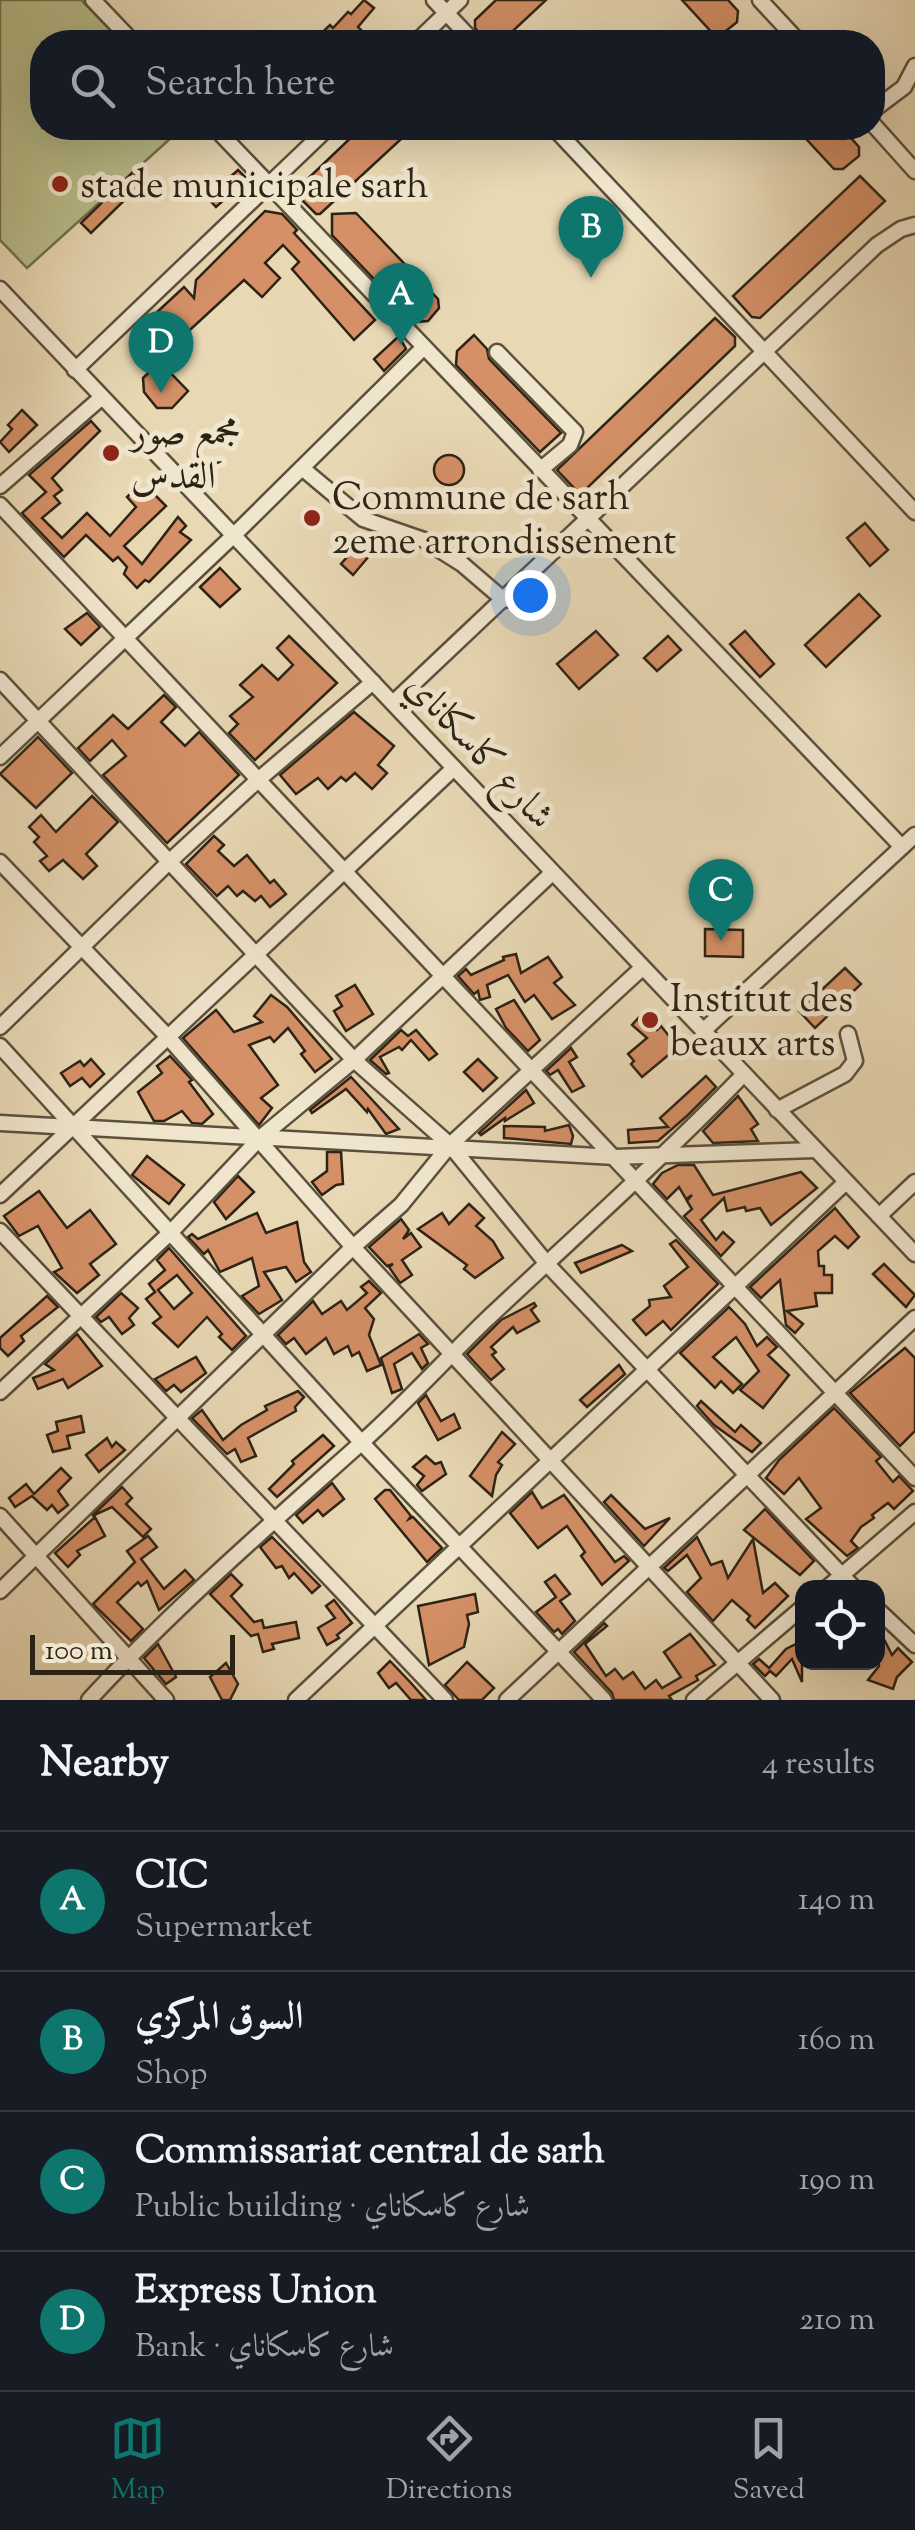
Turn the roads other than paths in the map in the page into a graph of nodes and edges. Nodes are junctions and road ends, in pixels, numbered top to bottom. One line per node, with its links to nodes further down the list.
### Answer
1 (93, 0): 6 (street)
2 (434, 0): 5 (street)
3 (460, 0): 5 (street)
4 (760, 0): 9 (street)
5 (446, 13): 7 (street); 8 (street)
6 (122, 30)
7 (428, 30)
8 (462, 30)
9 (788, 30)
10 (915, 66): 11 (street)
11 (885, 101)
12 (885, 138): 16 (street)
13 (227, 140): 17 (street)
14 (316, 140): 17 (street)
15 (565, 140): 21 (street)
16 (915, 171)
17 (270, 184): 20 (street); 23 (street)
18 (915, 225): 21 (street)
19 (3, 298): 23 (street, شارع كاسكاناي)
20 (424, 347): 25 (street); 26 (street)
21 (763, 351): 29 (street); 30 (street)
22 (497, 352): 26 (street)
23 (75, 370): 24 (street, شارع كاسكاناي)
24 (102, 397): 27 (street); 31 (street, شارع كاسكاناي)
25 (302, 468): 31 (street); 32 (street)
26 (540, 470): 30 (street)
27 (0, 486)
28 (0, 505): 33 (street)
29 (915, 512)
30 (588, 521): 32 (street); 42 (street)
31 (234, 536): 33 (street); 35 (street, شارع كاسكاناي)
32 (504, 600): 36 (street)
33 (123, 638): 37 (street); 40 (street)
34 (0, 680): 37 (street)
35 (373, 682): 36 (street, شارع كاسكاناي); 40 (street)
36 (393, 703): 39 (street, شارع كاسكاناي)
37 (37, 720): 38 (street); 44 (street)
38 (0, 757)
39 (454, 768): 45 (street); 46 (street, شارع كاسكاناي)
40 (258, 780): 44 (street); 45 (street)
41 (915, 834): 42 (street)
42 (902, 847): 52 (street)
43 (0, 862): 47 (street)
44 (169, 862): 47 (street); 48 (street)
45 (344, 869): 48 (street); 50 (street)
46 (552, 873): 49 (street, شارع كاسكاناي); 50 (street)
47 (84, 947): 51 (street); 54 (street)
48 (256, 955): 54 (street); 56 (street)
49 (642, 968): 52 (street, شارع كاسكاناي); 57 (street)
50 (442, 977): 56 (street); 57 (street)
51 (0, 1027)
52 (703, 1031): 58 (street, شارع كاسكاناي)
53 (848, 1034): 59 (street)
54 (168, 1037): 61 (street); 62 (street)
55 (0, 1046): 61 (street)
56 (354, 1060): 62 (street); 63 (street)
57 (533, 1072): 63 (street); 66 (street)
58 (744, 1074): 59 (street, شارع كاسكاناي); 65 (street)
59 (778, 1110): 64 (street, شارع كاسكاناي)
60 (0, 1123): 61 (street)
61 (72, 1127): 62 (street); 70 (street); 73 (street)
62 (260, 1138): 63 (street); 73 (street); 74 (street)
63 (450, 1146): 66 (street); 74 (street); 76 (street)
64 (815, 1150): 65 (street); 68 (street, شارع كاسكاناي)
65 (665, 1156): 66 (street); 67 (street)
66 (614, 1157): 67 (street)
67 (638, 1180): 76 (street); 77 (street)
68 (846, 1182): 71 (street, شارع كاسكاناي); 77 (street)
69 (915, 1182): 71 (street)
70 (0, 1195)
71 (879, 1216): 75 (street, شارع كاسكاناي)
72 (0, 1231): 78 (street)
73 (171, 1232): 78 (street); 80 (street)
74 (353, 1247): 80 (street); 81 (street)
75 (915, 1254)
76 (548, 1265): 81 (street); 82 (street)
77 (737, 1288): 82 (street); 84 (street)
78 (83, 1316): 83 (street); 85 (street)
79 (915, 1318): 84 (street)
80 (263, 1335): 85 (street); 86 (street)
81 (452, 1355): 86 (street); 87 (street)
82 (650, 1369): 87 (street); 88 (street)
83 (0, 1392)
84 (834, 1393): 88 (street); 89 (street)
85 (179, 1418): 92 (street); 94 (street)
86 (362, 1442): 92 (street); 93 (street)
87 (552, 1460): 93 (street); 95 (street)
88 (747, 1476): 95 (street); 96 (street)
89 (915, 1478)
90 (915, 1512): 96 (street)
91 (0, 1516): 94 (street)
92 (272, 1519): 102 (street); 105 (street)
93 (462, 1546): 102 (street); 104 (street)
94 (35, 1555): 99 (street); 105 (street)
95 (649, 1569): 104 (street); 106 (street)
96 (841, 1575): 97 (street); 98 (street)
97 (836, 1580)
98 (846, 1580)
99 (0, 1591)
100 (795, 1614): 106 (street)
101 (885, 1617): 103 (street)
102 (376, 1625): 109 (street); 110 (street)
103 (915, 1645)
104 (561, 1652): 111 (street); 112 (street)
105 (128, 1658): 107 (street); 108 (street)
106 (738, 1664): 113 (street); 114 (street)
107 (89, 1700)
108 (166, 1700)
109 (296, 1700)
110 (445, 1700)
111 (507, 1700)
112 (604, 1700)
113 (694, 1700)
114 (772, 1700)

